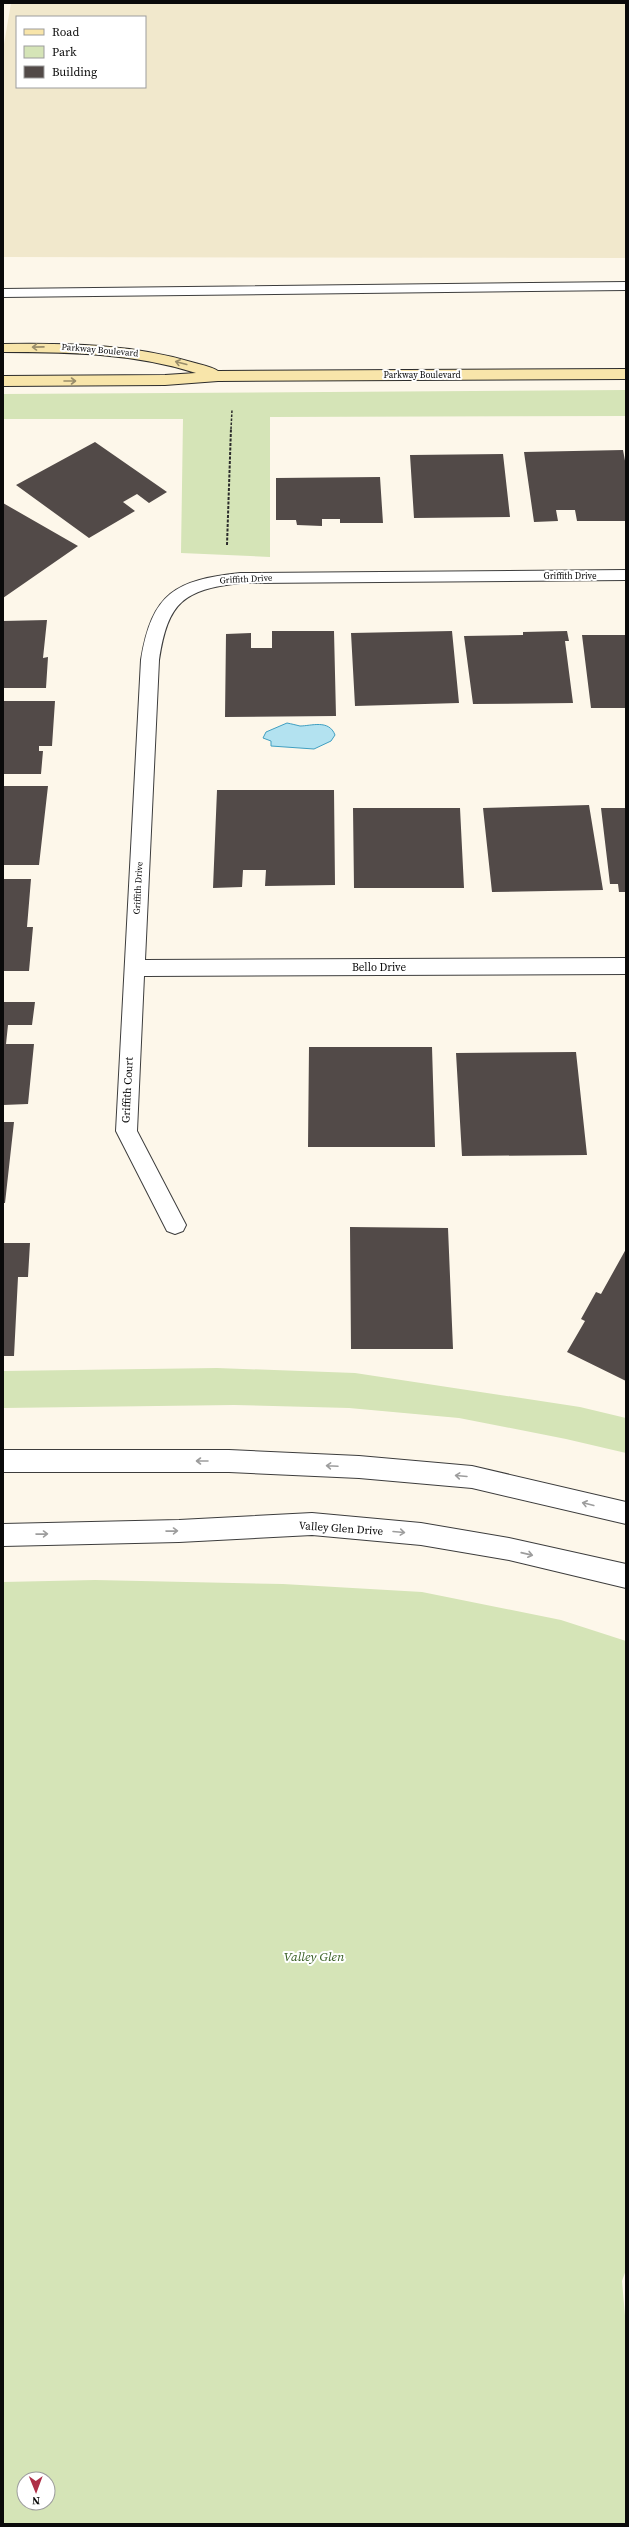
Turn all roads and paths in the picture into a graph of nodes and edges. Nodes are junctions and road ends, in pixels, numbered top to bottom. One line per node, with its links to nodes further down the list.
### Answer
1 (626, 286): 2 (street)
2 (3, 293)
3 (3, 348): 5 (street, Parkway Boulevard, one-way to 3)
4 (626, 374): 5 (street, Parkway Boulevard)
5 (218, 376): 6 (street, Parkway Boulevard, one-way to 5)
6 (3, 381)
7 (233, 404): 8 (path)
8 (226, 548)
9 (626, 575): 11 (street, Griffith Drive)
10 (626, 966): 11 (street, Bello Drive)
11 (133, 968): 12 (street, Griffith Court)
12 (175, 1225)
13 (3, 1461): 14 (street, one-way to 13)
14 (626, 1513)
15 (3, 1535): 16 (street, Valley Glen Drive, one-way to 16)
16 (626, 1576)

